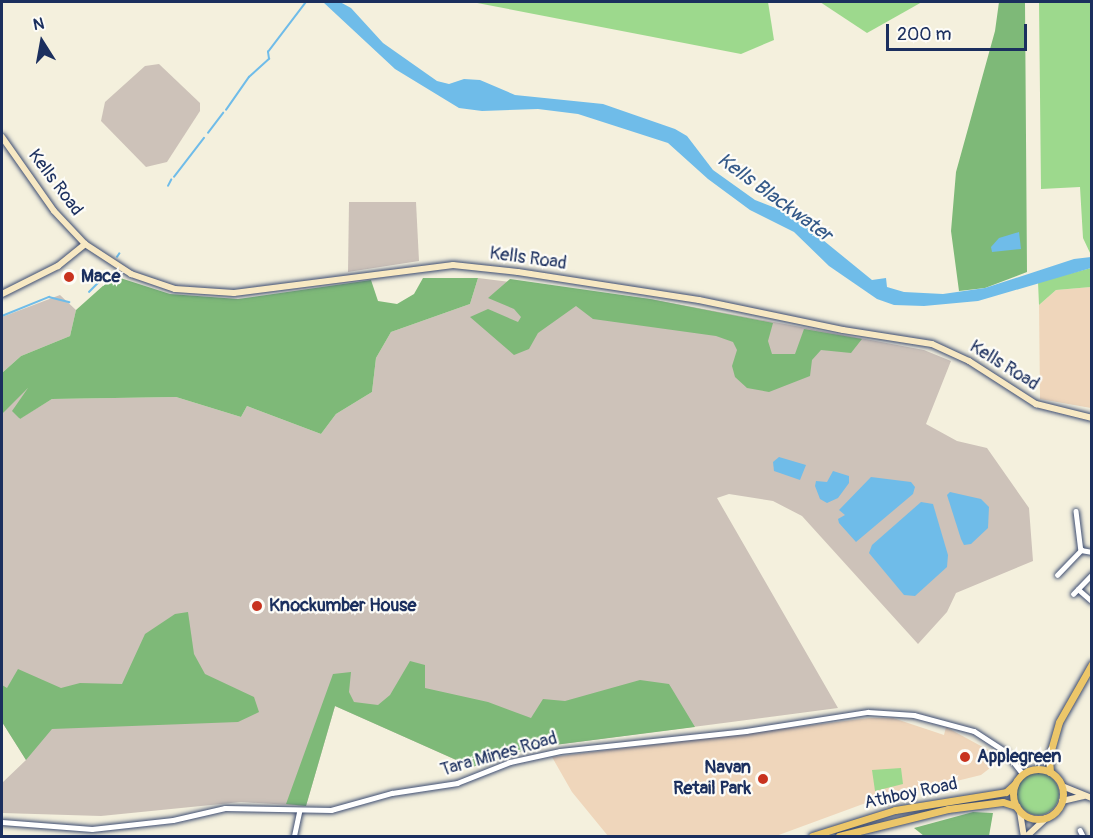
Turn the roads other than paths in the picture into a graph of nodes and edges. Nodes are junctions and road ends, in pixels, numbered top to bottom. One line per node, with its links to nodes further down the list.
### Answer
1 (2, 137): 2 (main road, Kells Road)
2 (85, 244): 3 (main road); 4 (main road, Kells Road)
3 (2, 294)
4 (1092, 418)
5 (1076, 511): 6 (street)
6 (1081, 550): 7 (street); 9 (street)
7 (1092, 552)
8 (1092, 574): 10 (street)
9 (1057, 575)
10 (1078, 589): 11 (street); 12 (street)
11 (1074, 594)
12 (1092, 601)
13 (1090, 666): 14 (main road)
14 (1049, 757): 15 (main road); 16 (main road)
15 (1036, 769): 16 (main road); 17 (main road)
16 (1050, 772): 19 (main road)
17 (1023, 774): 18 (main road); 24 (street, Tara Mines Road)
18 (1015, 784): 23 (main road); 29 (main road, Athboy Road)
19 (1062, 786): 20 (main road); 22 (main road)
20 (1083, 796): 21 (main road); 22 (main road)
21 (1092, 798)
22 (1062, 801): 25 (main road)
23 (1018, 809): 25 (main road); 30 (main road, Athboy Road); 31 (main road)
24 (299, 812): 26 (street, Tara Mines Road); 28 (street)
25 (1046, 818): 31 (main road)
26 (2, 822)
27 (1080, 830): 32 (street)
28 (294, 837)
29 (812, 837)
30 (839, 837)
31 (1026, 837)
32 (1083, 837)

